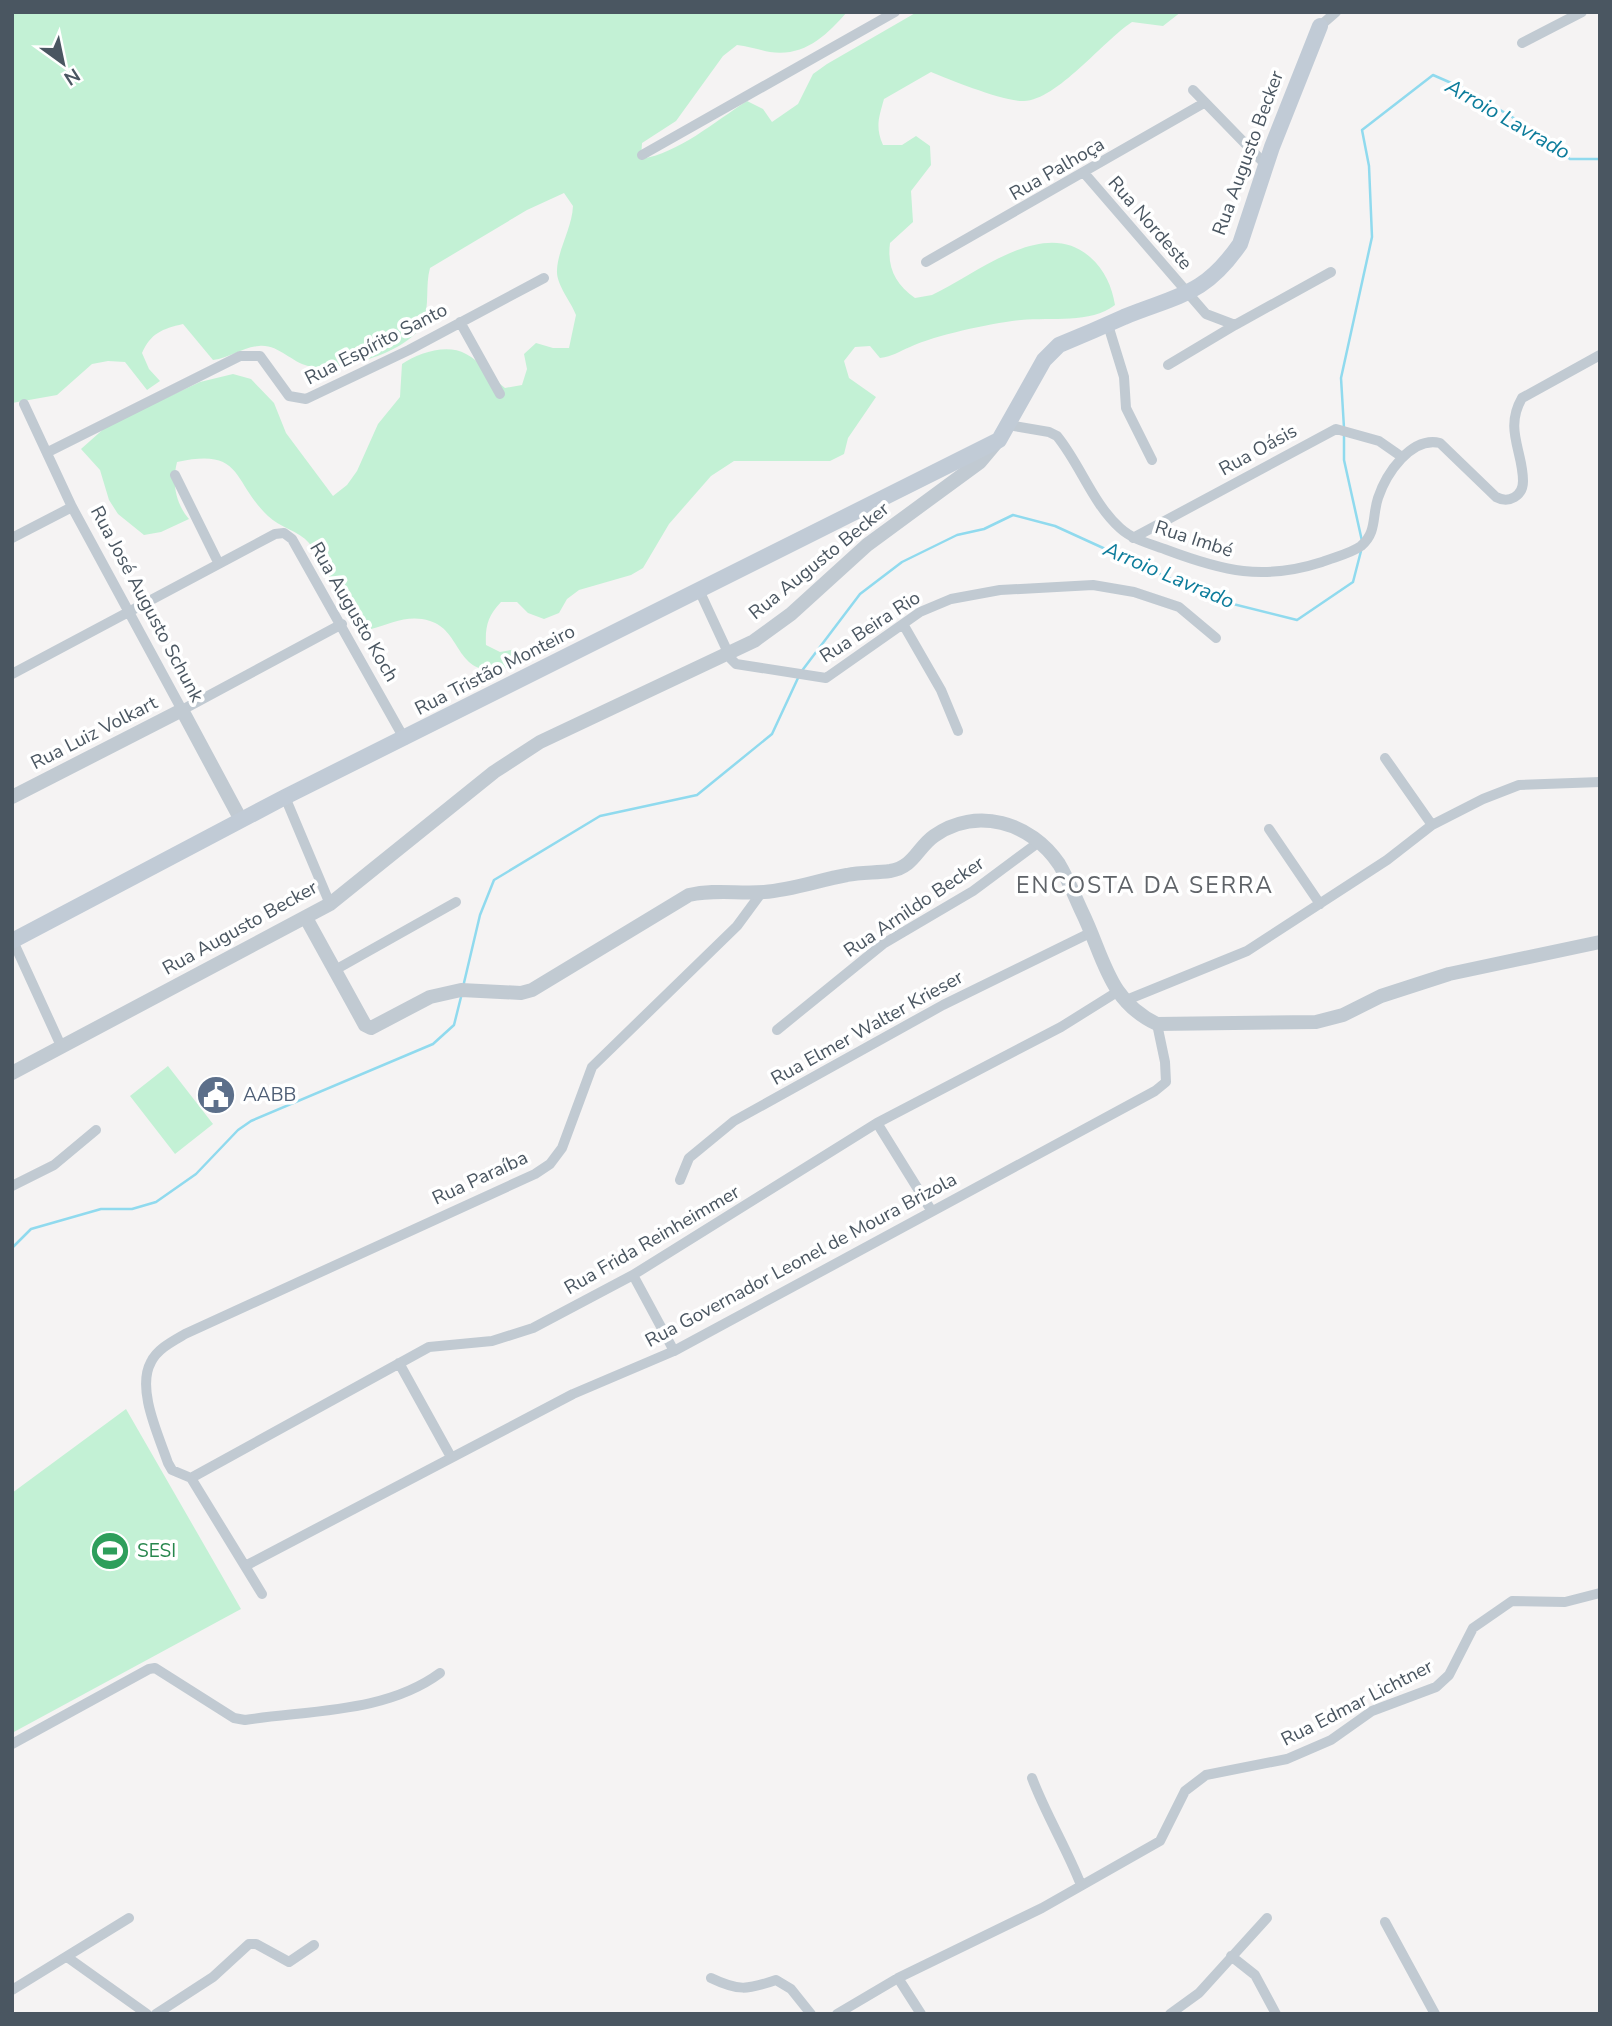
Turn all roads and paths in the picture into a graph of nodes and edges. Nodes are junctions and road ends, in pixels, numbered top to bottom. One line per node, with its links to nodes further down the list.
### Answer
1 (895, 12): 8 (street)
2 (1336, 12): 4 (street, Rua Augusto Becker)
3 (1582, 12): 5 (street)
4 (1320, 19): 9 (main road, Rua Augusto Becker)
5 (1522, 43)
6 (1193, 90): 7 (street)
7 (1204, 103): 9 (street); 10 (street, Rua Palhoça)
8 (642, 155)
9 (1266, 165): 14 (main road, Rua Augusto Becker)
10 (1085, 174): 11 (street, Rua Palhoça); 14 (street, Rua Nordeste)
11 (926, 262)
12 (1331, 272): 17 (street)
13 (544, 278): 15 (street, Rua Espírito Santo)
14 (1189, 294): 16 (main road, Rua Augusto Becker); 17 (street, Rua Nordeste)
15 (460, 322): 20 (street); 24 (street, Rua Espírito Santo)
16 (1108, 325): 22 (main road, Rua Augusto Becker); 26 (street)
17 (1235, 325): 19 (street)
18 (1600, 355): 25 (street)
19 (1167, 365)
20 (500, 394)
21 (24, 404): 24 (street, Rua José Augusto Schunk)
22 (1008, 425): 23 (main road, Rua Augusto Becker); 30 (street, Rua Imbé)
23 (999, 439): 32 (main road, Rua Tristão Monteiro); 37 (street, Rua Augusto Becker)
24 (48, 452): 28 (street, Rua José Augusto Schunk)
25 (1402, 457): 30 (street, Rua Oásis); 30 (street, Rua Imbé)
26 (1152, 460)
27 (175, 475): 31 (street)
28 (72, 507): 29 (street); 33 (street, Rua José Augusto Schunk)
29 (12, 538)
30 (1133, 538)
31 (218, 562): 33 (street); 34 (street, Rua Augusto Koch)
32 (699, 590): 37 (street); 41 (main road, Rua Tristão Monteiro)
33 (128, 612): 38 (street); 39 (street, Rua José Augusto Schunk)
34 (342, 624): 39 (street, Rua Luiz Volkart); 41 (street, Rua Augusto Koch)
35 (903, 624): 36 (street, Rua Beira Rio); 37 (street, Rua Beira Rio); 40 (street)
36 (1216, 638)
37 (728, 653): 52 (street, Rua Augusto Becker)
38 (12, 674)
39 (182, 710): 44 (street, Rua Luiz Volkart); 46 (street, Rua José Augusto Schunk)
40 (958, 731)
41 (405, 740): 45 (main road, Rua Tristão Monteiro)
42 (1385, 758): 47 (street)
43 (1600, 782): 47 (street, Rua Frida Reinheimmer)
44 (12, 797)
45 (285, 797): 46 (main road, Rua Tristão Monteiro); 52 (street)
46 (241, 820): 56 (main road, Rua Tristão Monteiro)
47 (1432, 825): 53 (street, Rua Frida Reinheimmer)
48 (1269, 829): 53 (street)
49 (1039, 842): 50 (street); 55 (street); 61 (street, Rua Arnildo Becker)
50 (762, 892): 58 (street); 73 (street, Rua Paraíba)
51 (456, 902): 58 (street)
52 (330, 904): 54 (street, Rua Augusto Becker)
53 (1320, 904): 59 (street, Rua Frida Reinheimmer)
54 (306, 918): 58 (street); 62 (street, Rua Augusto Becker)
55 (1092, 932): 59 (street); 66 (street, Rua Elmer Walter Krieser)
56 (13, 941): 62 (street)
57 (1600, 942): 60 (street)
58 (335, 970)
59 (1120, 996): 60 (street); 64 (street, Rua Frida Reinheimmer)
60 (1157, 1024): 68 (street, Rua Governador Leonel de Moura Brizola)
61 (777, 1030)
62 (62, 1048): 63 (street, Rua Augusto Becker)
63 (12, 1073)
64 (877, 1123): 68 (street); 69 (street, Rua Frida Reinheimmer)
65 (96, 1130): 67 (street)
66 (680, 1180)
67 (12, 1186)
68 (931, 1210): 70 (street, Rua Governador Leonel de Moura Brizola)
69 (633, 1275): 70 (street); 71 (street, Rua Frida Reinheimmer)
70 (674, 1351): 72 (street, Rua Governador Leonel de Moura Brizola)
71 (399, 1363): 72 (street); 73 (street, Rua Frida Reinheimmer)
72 (451, 1457): 74 (street, Rua Governador Leonel de Moura Brizola)
73 (191, 1478): 74 (street)
74 (247, 1565): 76 (street)
75 (1600, 1593): 80 (street, Rua Edmar Lichtner)
76 (262, 1594)
77 (440, 1673): 78 (street)
78 (12, 1744)
79 (1032, 1778): 80 (street)
80 (1081, 1885): 88 (street, Rua Edmar Lichtner)
81 (129, 1918): 86 (street)
82 (1267, 1918): 85 (street)
83 (1385, 1922): 97 (street)
84 (314, 1945): 91 (street)
85 (1231, 1956): 95 (street); 96 (street)
86 (67, 1957): 89 (street); 90 (street)
87 (711, 1978): 92 (street)
88 (898, 1978): 93 (street, Rua Edmar Lichtner); 94 (street)
89 (12, 1990)
90 (147, 2014)
91 (156, 2014)
92 (811, 2014)
93 (836, 2014)
94 (921, 2014)
95 (1170, 2014)
96 (1276, 2014)
97 (1434, 2014)

